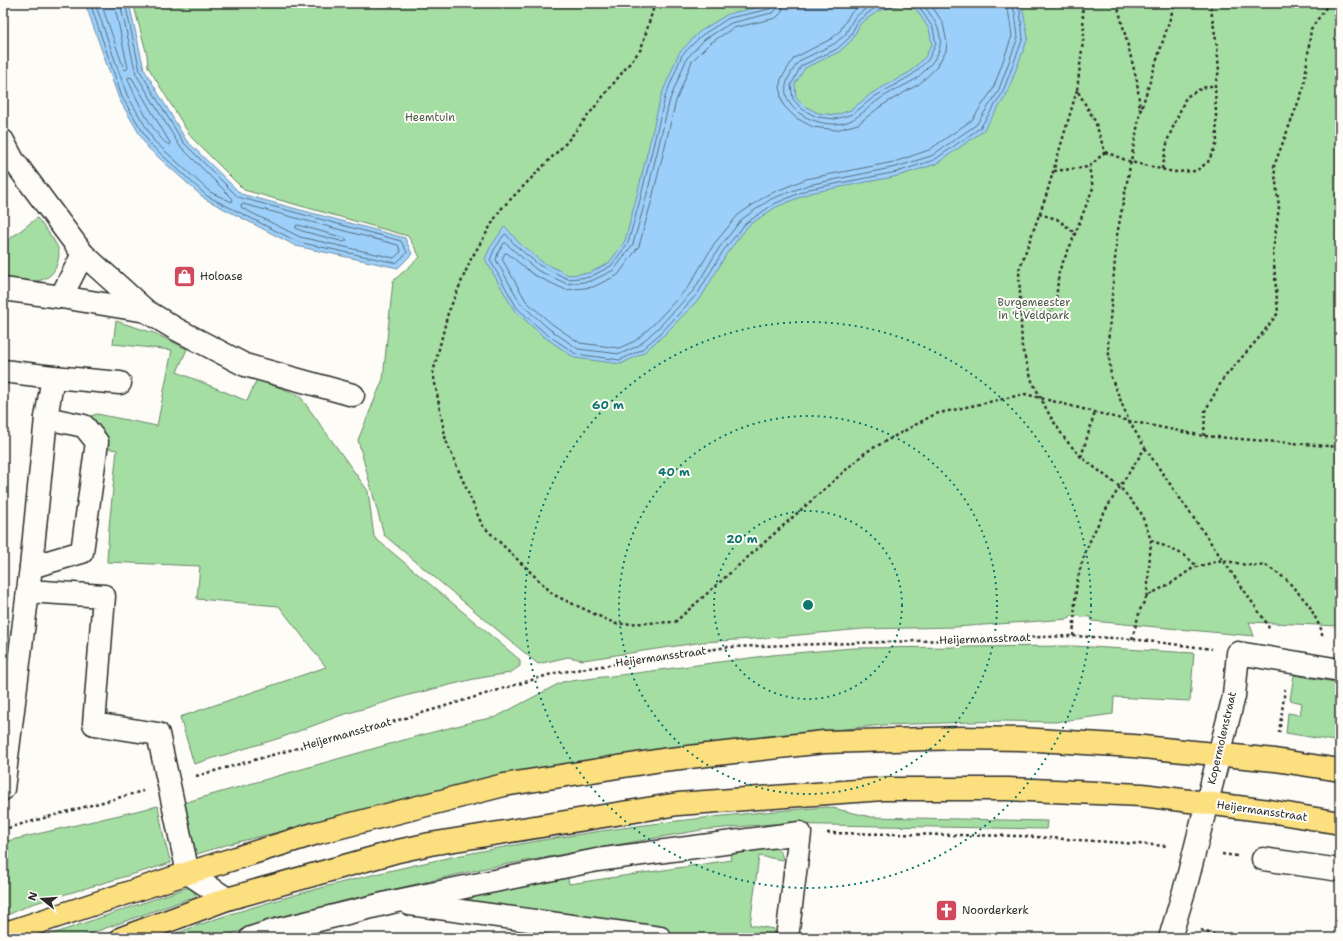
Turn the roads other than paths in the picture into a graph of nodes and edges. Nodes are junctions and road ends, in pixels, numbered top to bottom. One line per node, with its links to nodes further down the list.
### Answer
1 (3, 141): 2 (street)
2 (83, 254): 4 (street); 5 (street)
3 (3, 289): 4 (street)
4 (61, 297): 5 (street)
5 (146, 311): 9 (street)
6 (3, 371): 7 (street)
7 (53, 377): 8 (street); 10 (street)
8 (120, 383)
9 (353, 395)
10 (46, 418): 11 (street); 11 (street)
11 (30, 567): 12 (street)
12 (28, 591): 16 (street); 21 (street)
13 (1331, 669): 14 (street, Kopermolenstraat)
14 (1219, 754): 15 (main road); 17 (street, Kopermolenstraat); 21 (main road)
15 (1340, 770)
16 (3, 789)
17 (1207, 803): 18 (main road, Heijermansstraat); 22 (main road, Heijermansstraat); 29 (street, Kopermolenstraat)
18 (1340, 823)
19 (1263, 859): 20 (street)
20 (1340, 870)
21 (188, 872): 22 (street); 24 (main road)
22 (227, 899): 25 (main road, Heijermansstraat)
23 (392, 902): 26 (street); 27 (street); 28 (street)
24 (3, 934)
25 (122, 938)
26 (251, 938)
27 (660, 938)
28 (787, 938)
29 (1170, 938)

